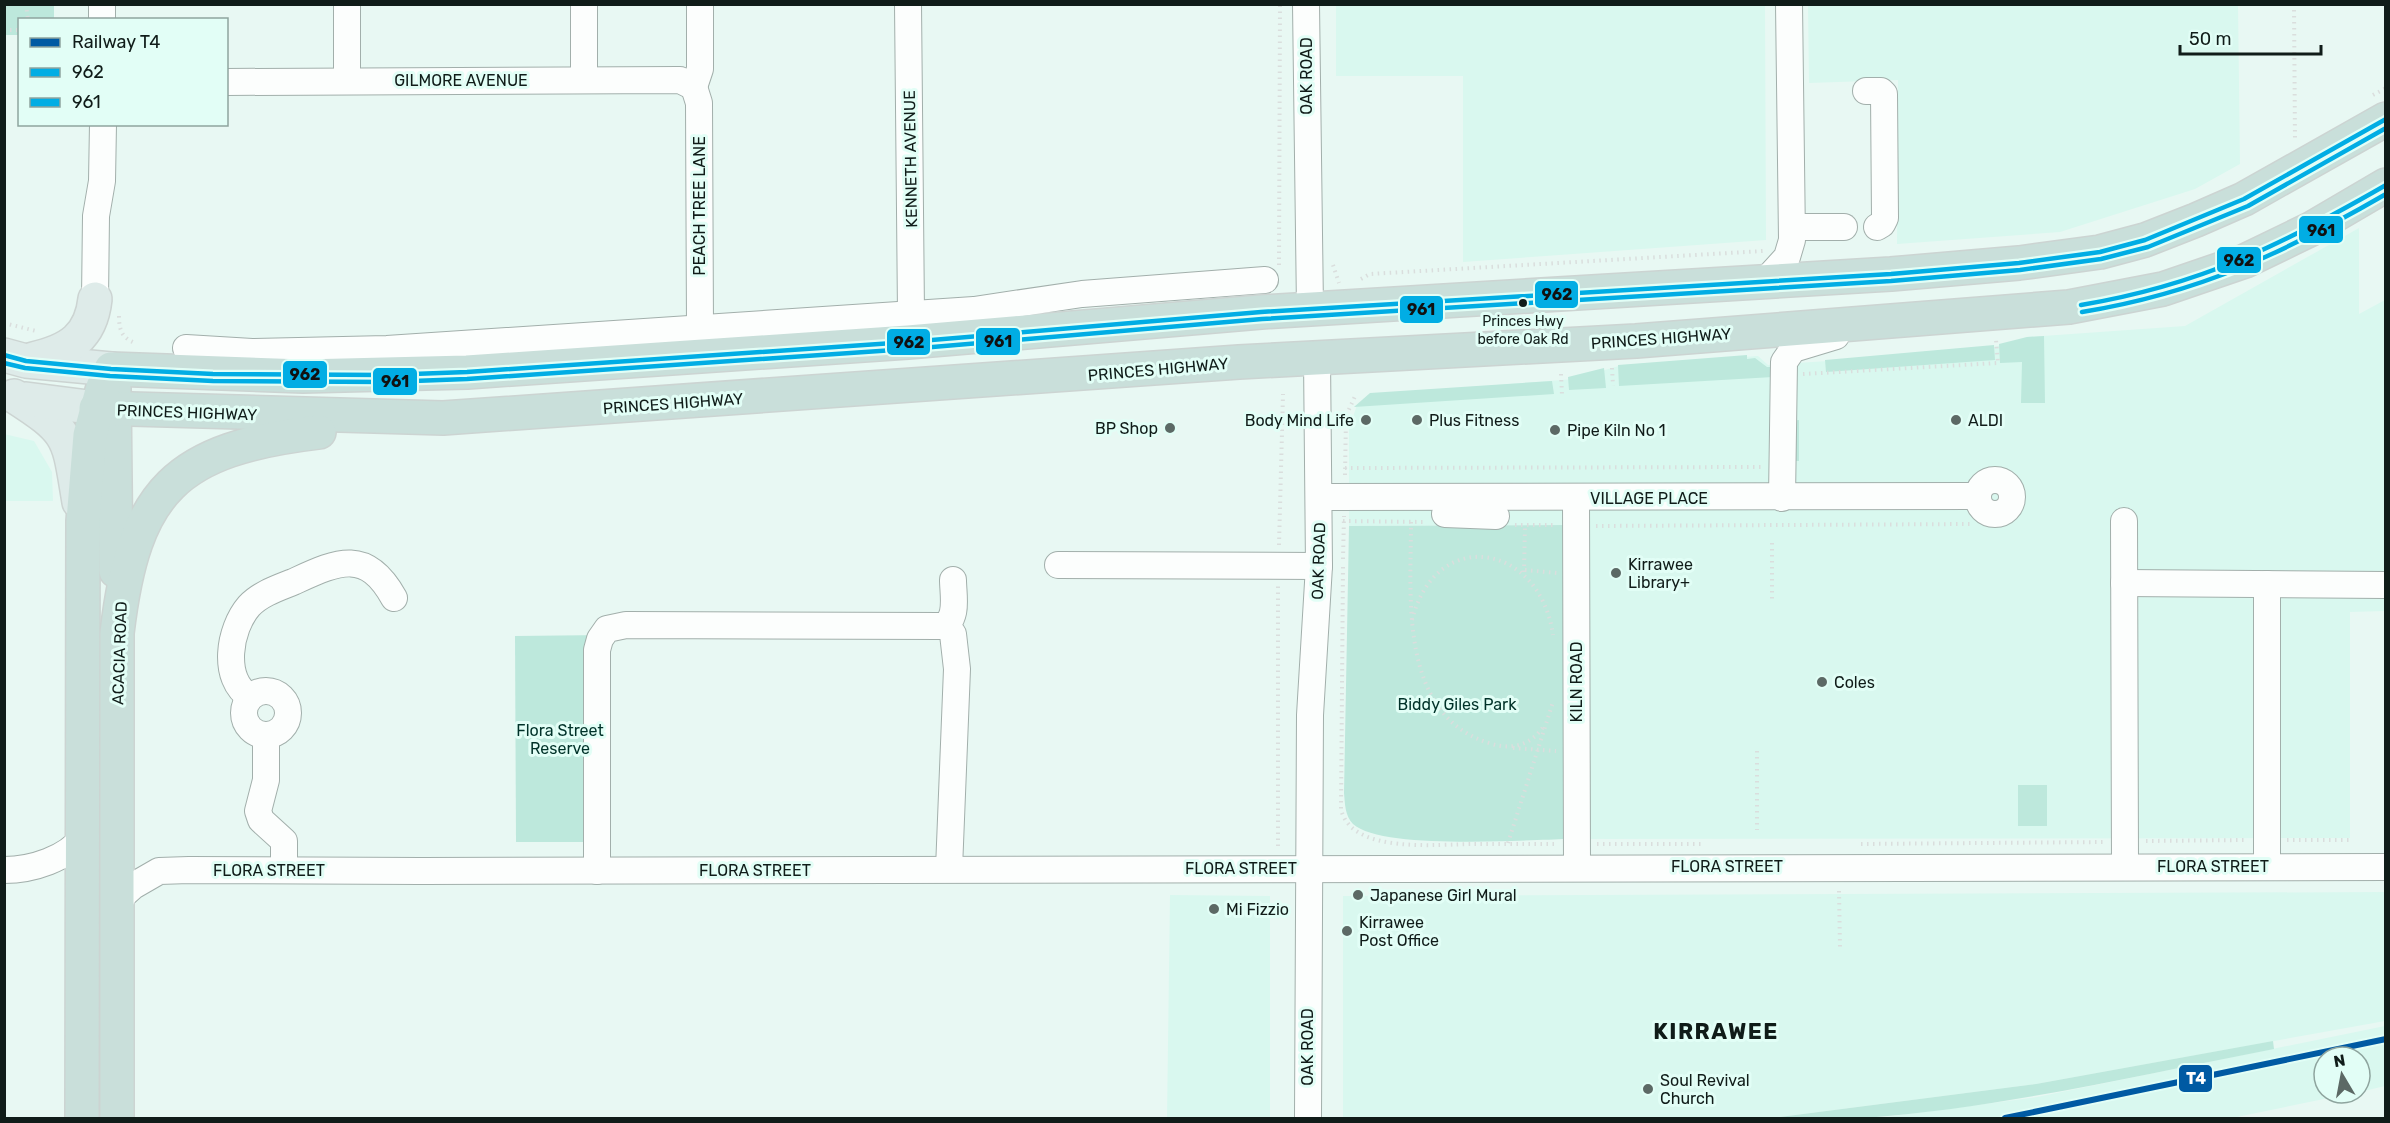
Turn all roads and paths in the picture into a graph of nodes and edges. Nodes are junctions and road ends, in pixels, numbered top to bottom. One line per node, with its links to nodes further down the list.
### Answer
1 (347, 4): 10 (street)
2 (584, 4): 9 (street)
3 (700, 4): 12 (street)
4 (908, 4): 25 (street, KENNETH AVENUE)
5 (1280, 4): 21 (path)
6 (1306, 4): 24 (street, OAK ROAD)
7 (1789, 4): 18 (street)
8 (2294, 4): 16 (path)
9 (584, 79): 10 (street, GILMORE AVENUE); 12 (street, GILMORE AVENUE)
10 (347, 80): 11 (street, GILMORE AVENUE)
11 (228, 82)
12 (694, 87): 28 (street, PEACH TREE LANE)
13 (1862, 91): 20 (street)
14 (2385, 119): 22 (highway)
15 (103, 126): 23 (street)
16 (2295, 140)
17 (2385, 185): 27 (highway, PRINCES HIGHWAY)
18 (1792, 227): 19 (street); 22 (street)
19 (1844, 227)
20 (1877, 227)
21 (1272, 274): 25 (street)
22 (1766, 280): 24 (highway)
23 (107, 306): 31 (path); 33 (main road)
24 (1310, 309): 34 (highway, OAK ROAD); 36 (highway)
25 (912, 314): 28 (street)
26 (4, 323): 29 (path)
27 (1861, 324): 34 (highway, PRINCES HIGHWAY); 52 (street)
28 (700, 327): 32 (street)
29 (46, 334)
30 (1995, 340): 38 (path)
31 (137, 344)
32 (186, 348)
33 (15, 358): 36 (main road)
34 (1317, 358): 45 (highway, PRINCES HIGHWAY); 50 (street, OAK ROAD)
35 (1611, 361): 39 (path)
36 (111, 369): 44 (highway)
37 (1561, 374): 43 (path)
38 (1803, 375)
39 (1613, 386)
40 (1283, 394): 63 (path)
41 (1356, 394): 47 (path, OAK ROAD)
42 (9, 395): 44 (main road); 56 (main road)
43 (1562, 395)
44 (106, 409): 45 (highway, PRINCES HIGHWAY); 56 (highway, ACACIA ROAD); 75 (highway)
45 (443, 418): 75 (highway, ACACIA ROAD)
46 (1769, 467): 47 (path)
47 (1345, 468): 53 (path, OAK ROAD)
48 (1496, 481): 54 (street)
49 (1978, 496): 52 (street, VILLAGE PLACE)
50 (1320, 497): 53 (street, VILLAGE PLACE); 65 (street, OAK ROAD)
51 (1576, 498): 52 (street, VILLAGE PLACE); 54 (street, VILLAGE PLACE); 61 (street, KILN ROAD)
52 (1782, 498)
53 (1344, 509): 54 (street, VILLAGE PLACE); 54 (path); 84 (path, OAK ROAD)
54 (1412, 509): 55 (street); 58 (path); 73 (path)
55 (1505, 520): 60 (path)
56 (83, 521): 86 (highway, ACACIA ROAD)
57 (2124, 521): 68 (street)
58 (1434, 522)
59 (1973, 524): 61 (path)
60 (1525, 525): 61 (path); 66 (path)
61 (1576, 526): 94 (street, KILN ROAD)
62 (1772, 543): 72 (path)
63 (1278, 564): 64 (street); 65 (street); 92 (path)
64 (1058, 565)
65 (1320, 566): 97 (street, OAK ROAD)
66 (1524, 574): 73 (path); 76 (path)
67 (953, 580): 74 (street)
68 (2124, 582): 69 (street); 93 (street)
69 (2267, 584): 70 (street); 87 (street)
70 (2385, 585)
71 (394, 598): 78 (street)
72 (1772, 601)
73 (1412, 621): 81 (path)
74 (946, 625): 98 (street); 101 (street)
75 (117, 633): 103 (highway, ACACIA ROAD)
76 (1554, 642)
77 (1555, 694): 79 (path)
78 (250, 697): 80 (street); 80 (street)
79 (1549, 719): 81 (path); 82 (path)
80 (266, 735): 100 (street)
81 (1509, 748): 82 (path)
82 (1536, 750): 89 (path)
83 (1757, 751): 85 (path)
84 (1353, 829): 89 (path, FLORA STREET)
85 (1757, 830)
86 (84, 836): 99 (street); 105 (highway, ACACIA ROAD)
87 (2267, 840): 88 (path, FLORA STREET); 93 (path, FLORA STREET); 95 (street)
88 (2353, 840)
89 (1508, 843): 94 (path, FLORA STREET)
90 (1705, 844): 94 (path, FLORA STREET)
91 (1854, 844): 93 (path, FLORA STREET)
92 (1278, 846)
93 (2125, 853): 94 (street, FLORA STREET); 95 (street, FLORA STREET)
94 (1576, 855): 97 (street, FLORA STREET)
95 (2267, 866): 96 (street, FLORA STREET)
96 (2385, 867)
97 (1308, 868): 98 (street, FLORA STREET); 107 (street, OAK ROAD)
98 (949, 869): 101 (street, FLORA STREET)
99 (14, 870)
100 (284, 870): 101 (street, FLORA STREET); 103 (street, FLORA STREET)
101 (597, 871)
102 (1839, 891): 104 (path)
103 (116, 912): 106 (highway, ACACIA ROAD)
104 (1840, 947)
105 (82, 1119)
106 (117, 1119)
107 (1308, 1119)

